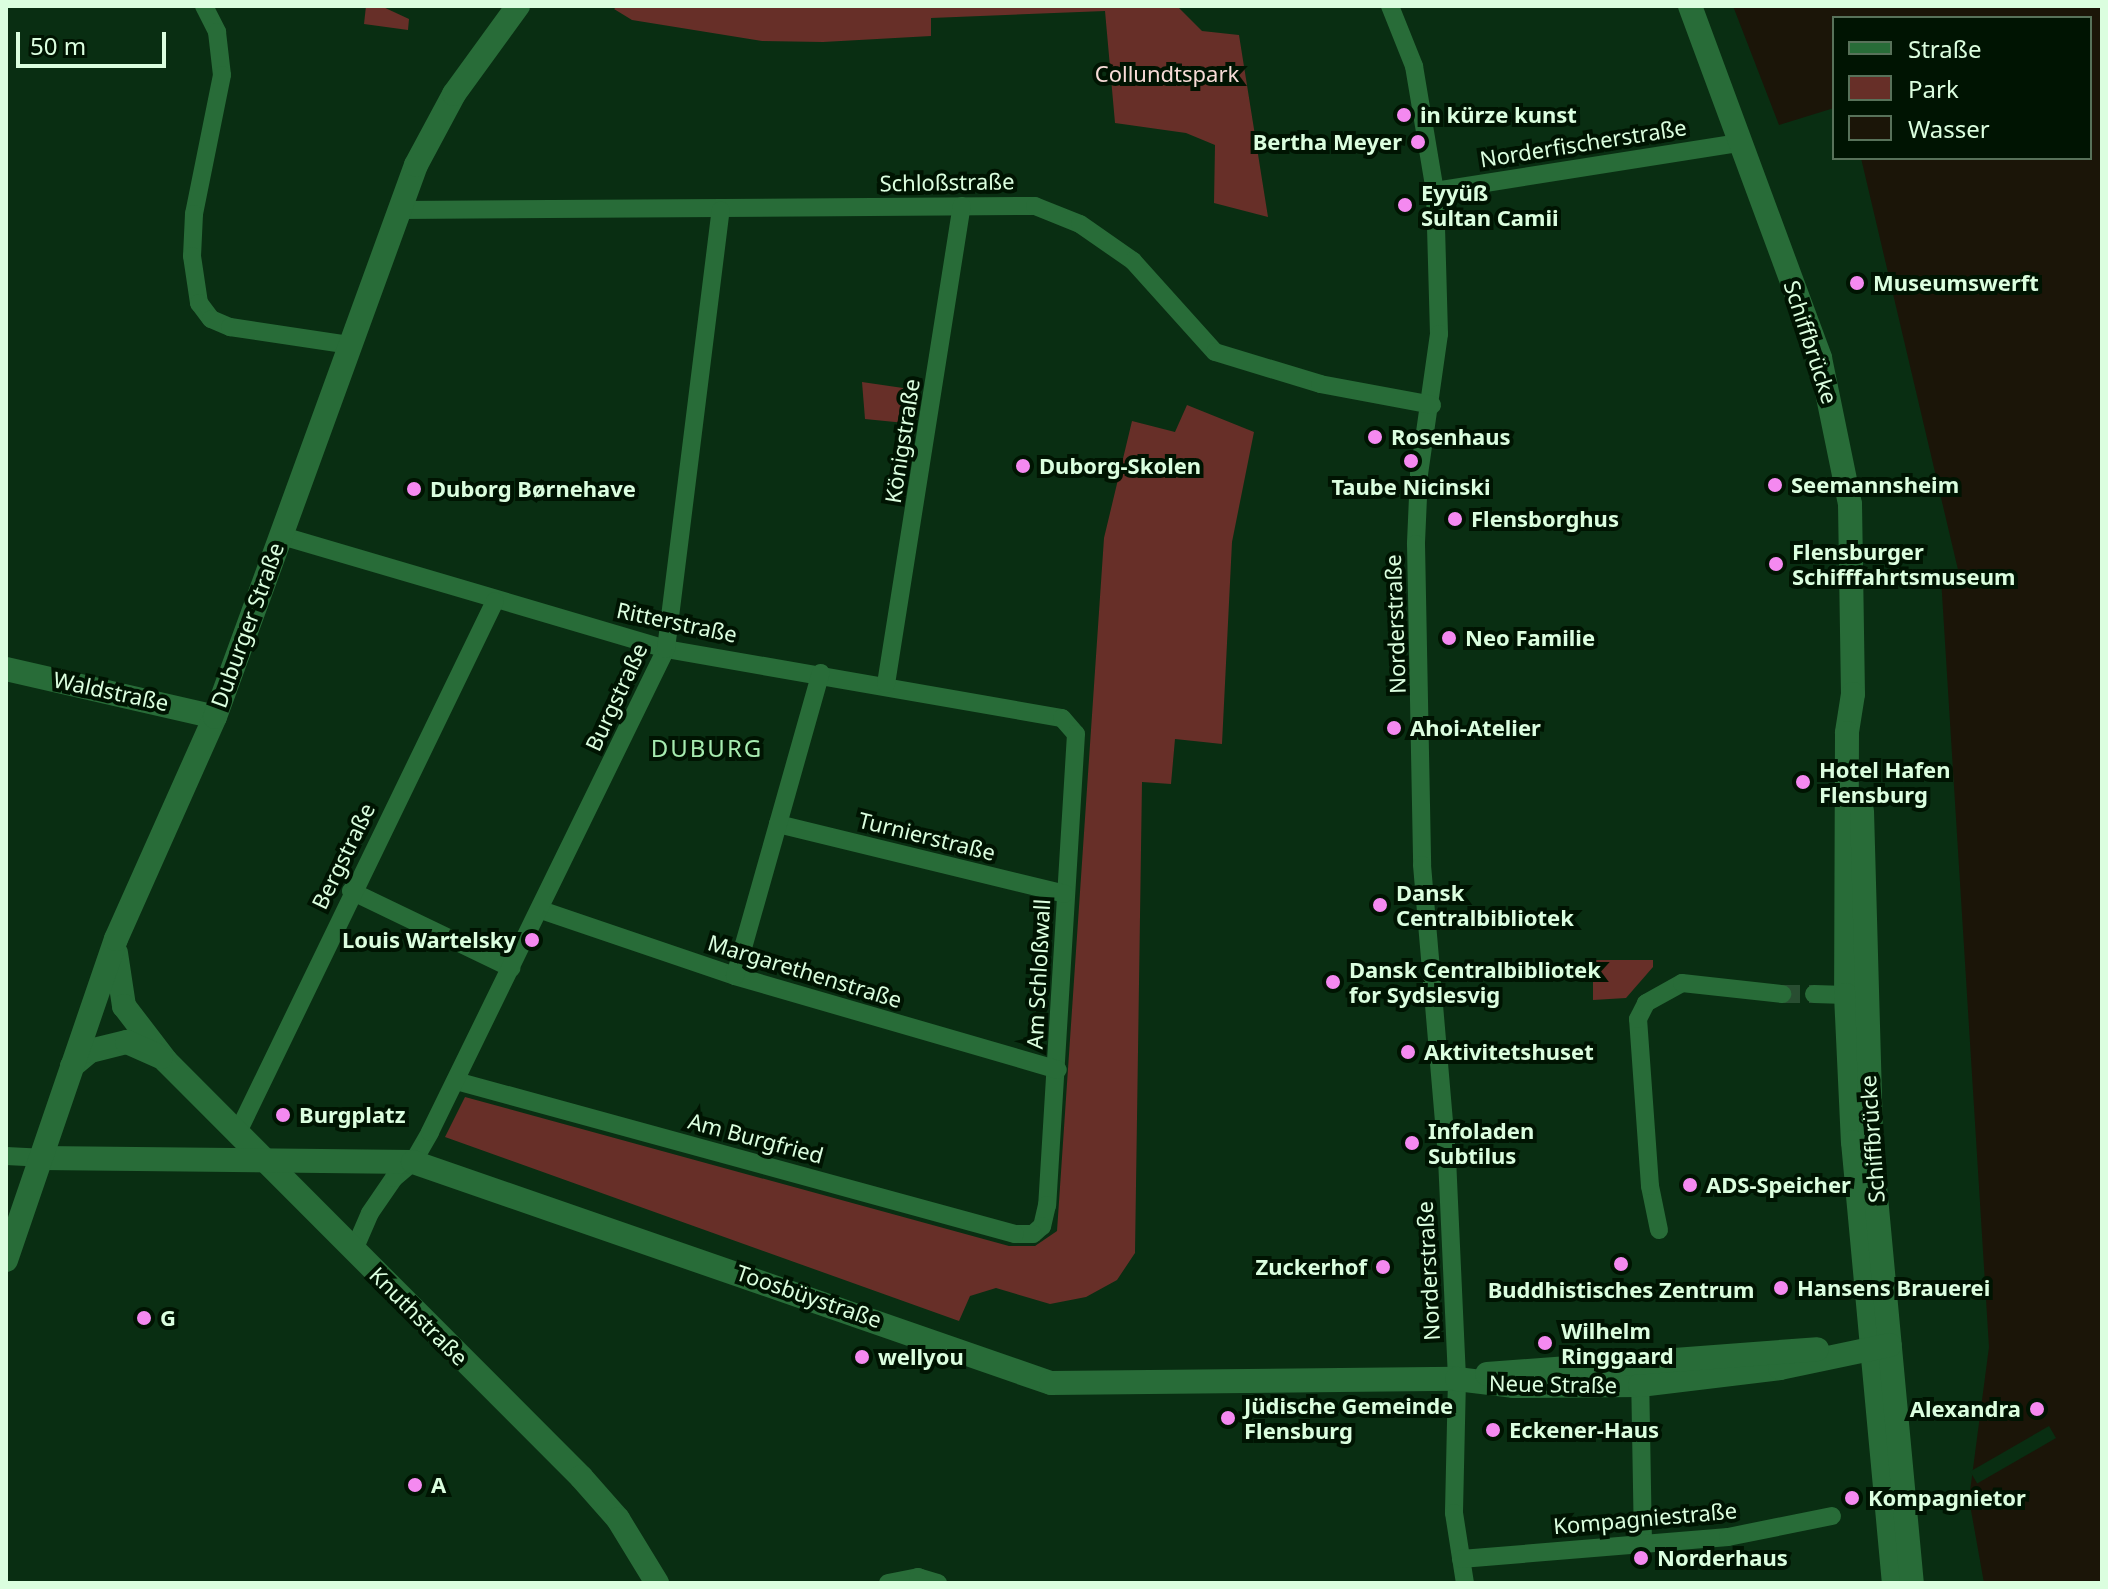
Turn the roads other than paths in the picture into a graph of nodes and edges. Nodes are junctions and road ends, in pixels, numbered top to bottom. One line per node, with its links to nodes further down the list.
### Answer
1 (204, 6): 10 (street)
2 (518, 6): 8 (main road, Duburger Straße)
3 (1390, 6): 6 (street, Norderstraße)
4 (1690, 6): 5 (main road, Schiffbrücke)
5 (1739, 143): 6 (street, Norderfischerstraße); 18 (main road, Schiffbrücke)
6 (1435, 191): 11 (street, Norderstraße)
7 (962, 206): 9 (street, Schloßstraße); 11 (street, Schloßstraße); 17 (street, Königstraße)
8 (399, 210): 9 (street, Schloßstraße); 10 (main road, Duburger Straße)
9 (721, 210): 14 (street, Burgstraße)
10 (351, 345): 12 (main road, Duburger Straße)
11 (1432, 405): 46 (street, Norderstraße)
12 (279, 535): 13 (street, Ritterstraße); 19 (main road, Duburger Straße)
13 (495, 601): 14 (street, Ritterstraße); 22 (street, Bergstraße)
14 (666, 649): 16 (street, Ritterstraße); 24 (street, Burgstraße)
15 (6, 669): 19 (main road, Waldstraße)
16 (821, 673): 17 (street, Ritterstraße); 21 (street)
17 (886, 684): 20 (street, Ritterstraße)
18 (1853, 694): 30 (main road, Schiffbrücke); 44 (main road, Schiffbrücke)
19 (215, 717): 25 (main road, Duburger Straße)
20 (1072, 725): 23 (street, Am Schloßwall)
21 (778, 824): 23 (street, Turnierstraße); 27 (street)
22 (351, 891): 26 (street); 35 (street, Bergstraße)
23 (1065, 894): 33 (street, Am Schloßwall)
24 (541, 910): 26 (street, Burgstraße); 27 (street, Margarethenstraße)
25 (116, 939): 31 (main road, Knuthstraße); 32 (main road, Duburger Straße)
26 (511, 968): 34 (street, Burgstraße)
27 (735, 976): 33 (street, Margarethenstraße)
28 (1782, 994): 41 (street)
29 (1814, 994): 30 (street)
30 (1846, 995): 44 (main road, Schiffbrücke)
31 (166, 1061): 32 (main road, Knuthstraße); 35 (main road, Knuthstraße)
32 (72, 1066): 37 (main road, Duburger Straße)
33 (1058, 1070): 40 (street, Am Schloßwall)
34 (456, 1081): 39 (street, Burgstraße); 40 (street, Am Burgfried)
35 (237, 1134): 38 (main road, Knuthstraße)
36 (6, 1156): 37 (street)
37 (41, 1158): 38 (main road); 43 (main road, Duburger Straße)
38 (263, 1159): 39 (main road, Toosbüystraße); 42 (main road, Knuthstraße)
39 (413, 1162): 42 (street); 46 (main road, Toosbüystraße)
40 (1042, 1226)
41 (1659, 1230)
42 (354, 1250): 50 (main road, Knuthstraße)
43 (6, 1260)
44 (1880, 1347): 45 (main road, Neue Straße); 54 (main road, Schiffbrücke); 55 (main road, Schiffbrücke)
45 (1640, 1375): 46 (main road, Neue Straße); 48 (street)
46 (1457, 1379): 49 (street, Norderstraße)
47 (1832, 1516): 48 (street, Kompagniestraße)
48 (1643, 1540): 49 (street, Kompagniestraße)
49 (1461, 1559): 53 (street, Norderstraße)
50 (657, 1583)
51 (888, 1583): 52 (street)
52 (938, 1583)
53 (1465, 1583)
54 (1894, 1583)
55 (1912, 1583)

